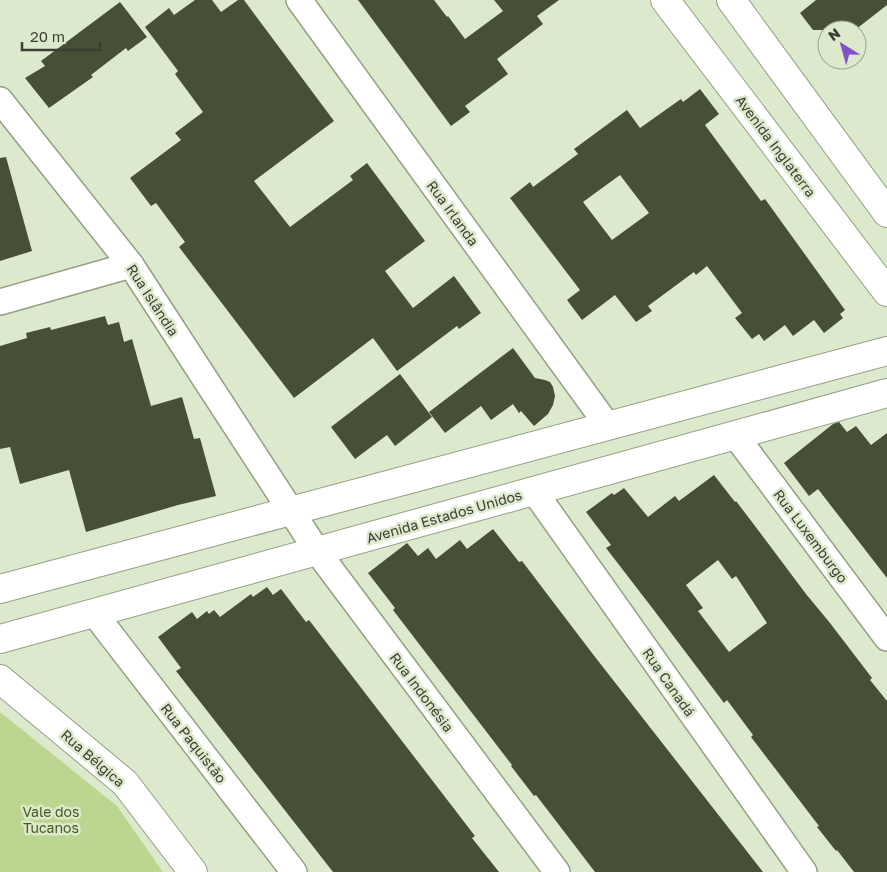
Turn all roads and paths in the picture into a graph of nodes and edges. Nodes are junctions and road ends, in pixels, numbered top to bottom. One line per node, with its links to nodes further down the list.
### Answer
1 (299, 0): 11 (street, Rua Irlanda)
2 (665, 0): 7 (street, Avenida Inglaterra)
3 (731, 0): 5 (street)
4 (0, 100): 6 (street, Rua Islândia)
5 (887, 213)
6 (131, 265): 8 (street); 14 (street, Rua Islândia)
7 (887, 292)
8 (0, 302)
9 (887, 351): 11 (street)
10 (887, 393): 12 (street, Avenida Estados Unidos)
11 (608, 426): 14 (street)
12 (735, 435): 13 (street, Avenida Estados Unidos); 18 (street, Rua Luxemburgo)
13 (534, 491): 15 (street, Avenida Estados Unidos); 24 (street, Rua Canadá)
14 (291, 511): 15 (street, Rua Indonésia); 16 (street)
15 (317, 551): 17 (street, Avenida Estados Unidos); 23 (street, Rua Indonésia)
16 (0, 589)
17 (94, 613): 19 (street, Avenida Estados Unidos); 22 (street, Rua Paquistão)
18 (887, 638)
19 (0, 640)
20 (0, 678): 21 (street, Rua Bélgica)
21 (193, 872)
22 (294, 872)
23 (556, 872)
24 (804, 872)

